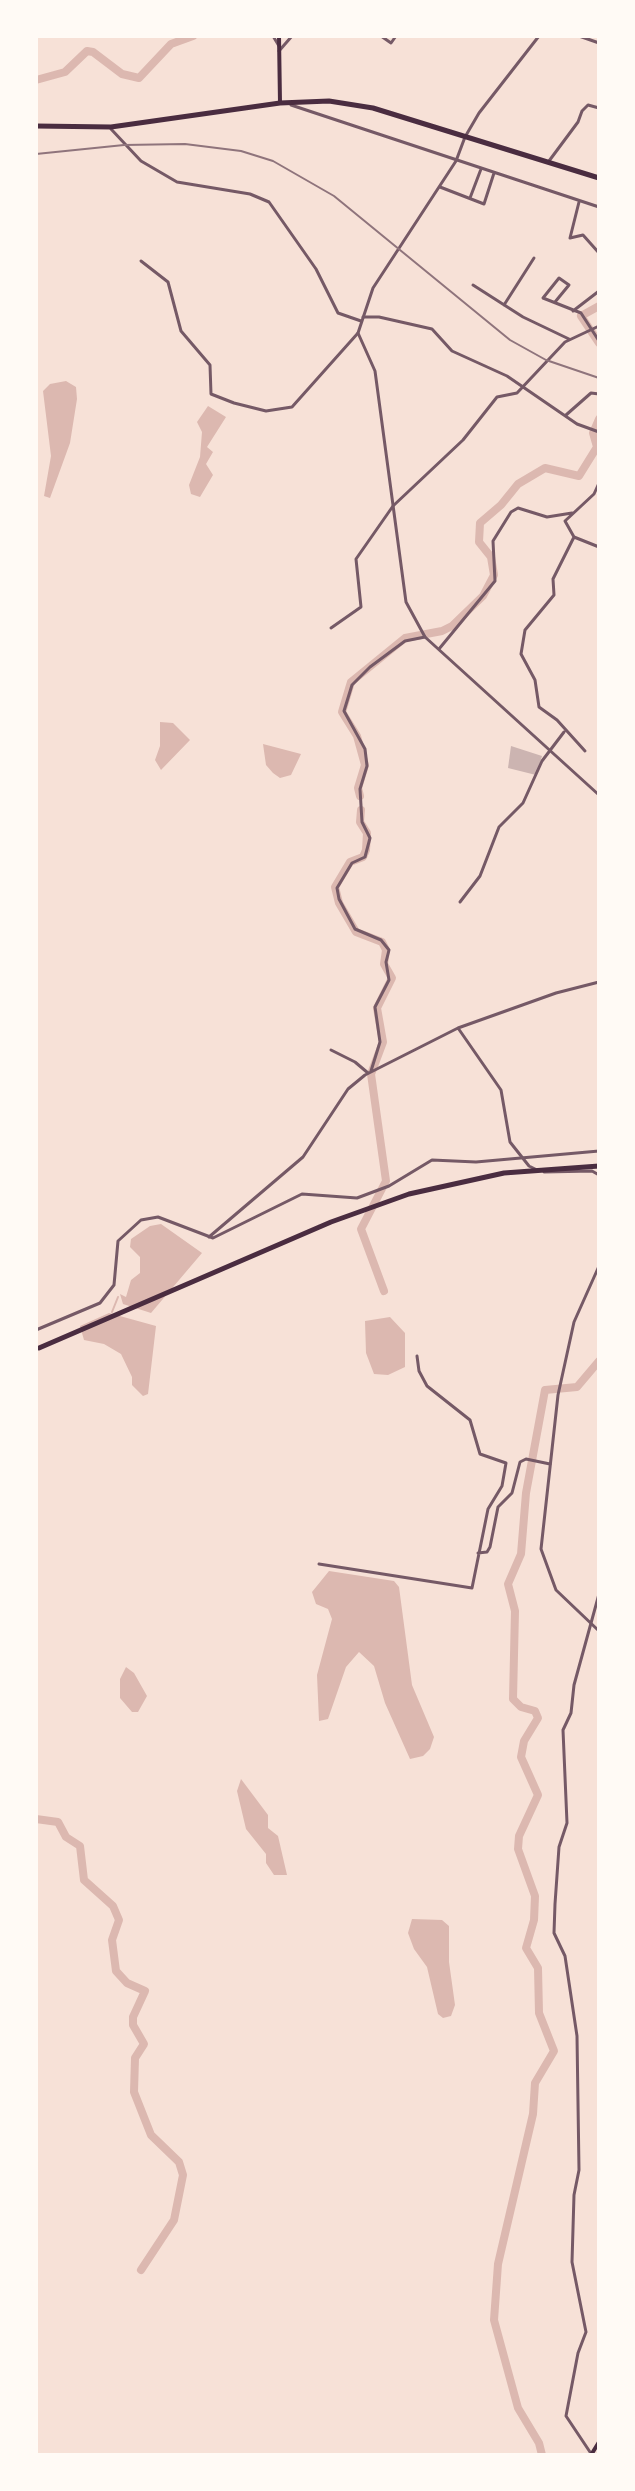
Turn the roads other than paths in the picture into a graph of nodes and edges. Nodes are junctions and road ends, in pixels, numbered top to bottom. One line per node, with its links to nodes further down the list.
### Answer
1 (273, 36): 9 (street)
2 (279, 36): 9 (main road)
3 (292, 36): 9 (street)
4 (381, 36): 5 (street)
5 (396, 36)
6 (539, 36): 15 (street)
7 (579, 36): 8 (street)
8 (599, 43)
9 (279, 49): 11 (main road)
10 (288, 102): 11 (highway); 15 (highway); 16 (street)
11 (280, 103): 14 (highway)
12 (599, 108): 17 (street)
13 (36, 126): 14 (highway)
14 (111, 127): 33 (street)
15 (465, 137): 16 (street); 17 (highway)
16 (456, 161): 18 (street); 21 (street)
17 (548, 162): 20 (highway)
18 (481, 169): 19 (street); 22 (street)
19 (494, 173): 22 (street); 23 (street)
20 (599, 178)
21 (440, 187): 22 (street); 33 (street)
22 (470, 198)
23 (579, 201): 24 (street); 25 (street)
24 (598, 207)
25 (599, 253)
26 (534, 258): 31 (street)
27 (141, 261): 36 (street)
28 (473, 285): 31 (street)
29 (599, 291): 32 (street)
30 (555, 302): 30 (street); 32 (street)
31 (504, 305): 37 (street)
32 (573, 311): 35 (street)
33 (362, 319): 36 (street); 39 (street)
34 (599, 326): 35 (street)
35 (592, 328): 37 (street); 38 (street)
36 (358, 333): 44 (street)
37 (569, 339): 39 (street)
38 (599, 341)
39 (522, 385): 41 (street); 44 (street)
40 (599, 394): 41 (street)
41 (566, 415): 42 (street)
42 (595, 431)
43 (599, 483): 45 (street)
44 (393, 506): 48 (street); 49 (street)
45 (572, 513): 46 (street); 50 (street)
46 (574, 537): 47 (street); 51 (street)
47 (599, 547)
48 (331, 628)
49 (425, 637): 50 (street); 59 (street)
50 (439, 649): 52 (street)
51 (564, 732): 52 (street); 53 (street)
52 (549, 750): 54 (street); 55 (street)
53 (585, 751)
54 (599, 795)
55 (460, 902)
56 (599, 982): 57 (street)
57 (458, 1028): 59 (street); 61 (street)
58 (331, 1050): 59 (street)
59 (369, 1072): 64 (street)
60 (599, 1151): 61 (street)
61 (521, 1157): 63 (street); 65 (street)
62 (599, 1166): 69 (highway)
63 (599, 1175)
64 (224, 1227): 65 (street); 66 (street)
65 (219, 1236): 66 (street)
66 (209, 1237): 68 (street)
67 (599, 1266): 71 (street)
68 (36, 1330)
69 (39, 1348)
70 (417, 1356): 72 (street)
71 (550, 1464): 72 (street); 75 (street)
72 (477, 1553): 73 (street)
73 (319, 1564)
74 (599, 1594): 75 (street)
75 (589, 1623): 76 (street); 78 (street)
76 (599, 1631)
77 (599, 2442): 78 (main road)
78 (592, 2455)

